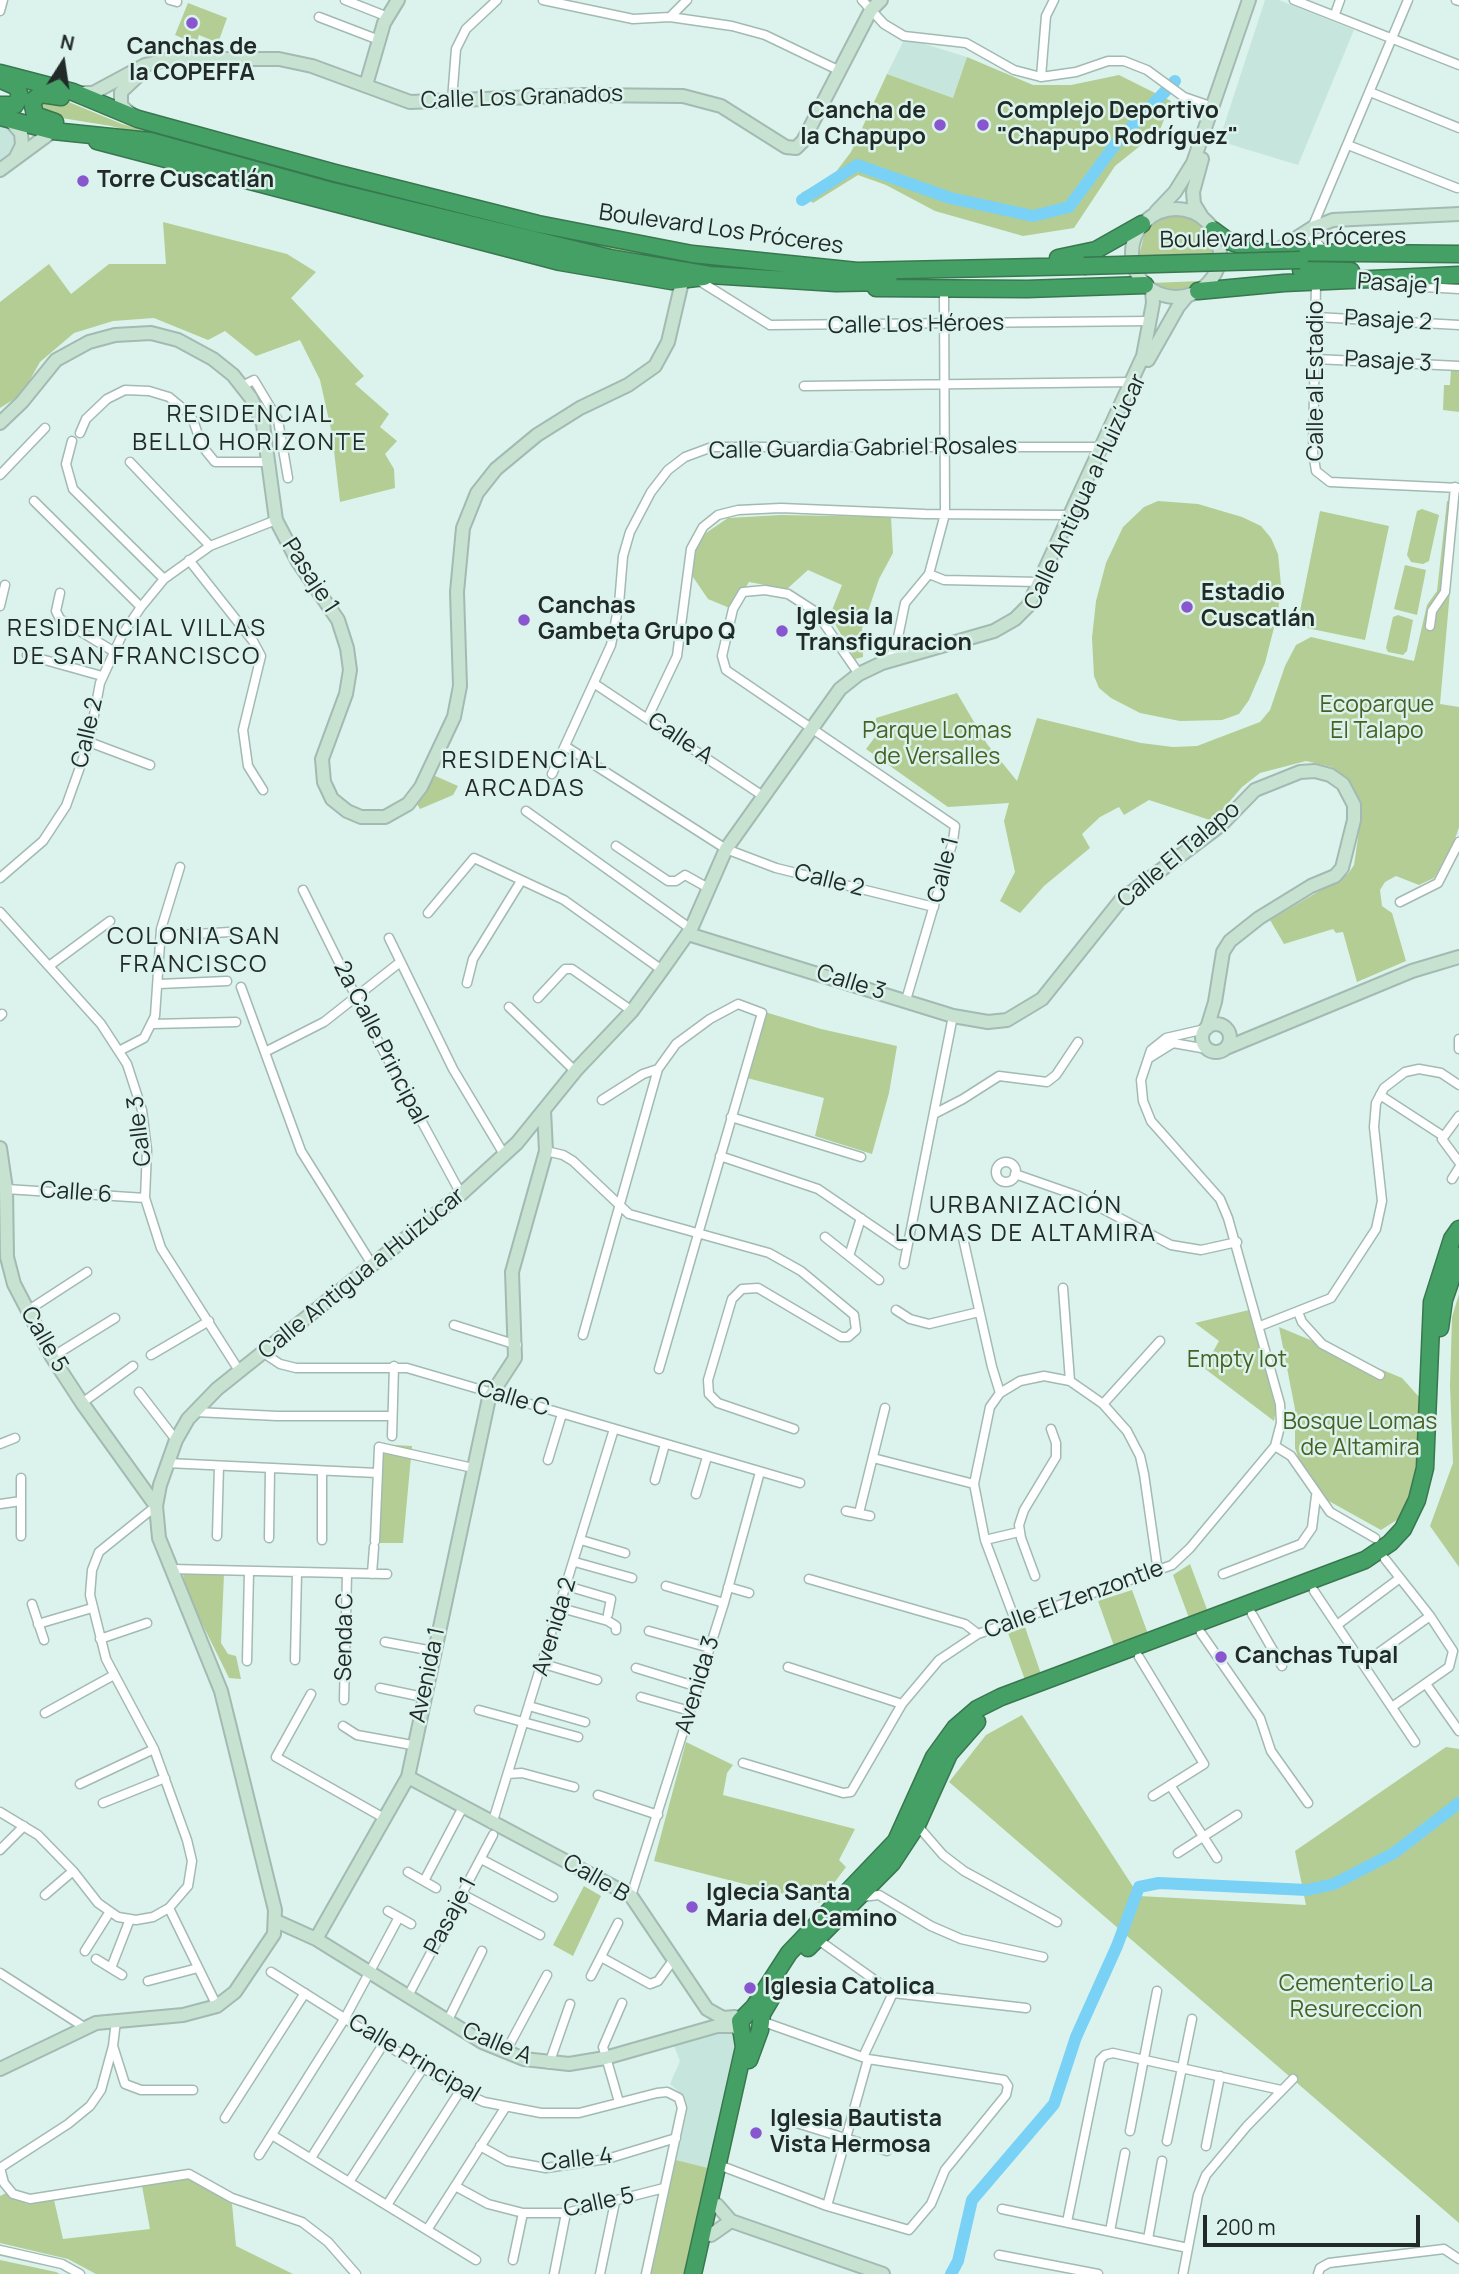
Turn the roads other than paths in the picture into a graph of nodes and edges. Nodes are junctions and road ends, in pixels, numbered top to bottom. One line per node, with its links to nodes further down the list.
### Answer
1 (3, 0): 15 (street)
2 (345, 0): 18 (street)
3 (398, 0): 18 (street)
4 (497, 0): 32 (street)
5 (543, 0): 19 (street)
6 (881, 0): 14 (street)
7 (1054, 0): 27 (street)
8 (1249, 0): 34 (street)
9 (1257, 0): 49 (street)
10 (1294, 0): 16 (street)
11 (1340, 0): 16 (street)
12 (1408, 0): 21 (street)
13 (684, 3): 19 (street); 20 (street)
14 (866, 5): 25 (street); 27 (street)
15 (0, 11)
16 (1335, 15): 21 (street)
17 (318, 17): 22 (street)
18 (388, 17): 22 (street)
19 (670, 17): 20 (street)
20 (685, 19): 25 (street)
21 (1392, 38): 24 (street); 31 (street)
22 (379, 40): 29 (street)
23 (201, 57): 29 (street, Calle Los Granados); 30 (street, Calle Los Granados); 36 (street, Calle Los Granados)
24 (1459, 65)
25 (838, 70): 32 (street, Calle Los Granados)
26 (0, 73): 30 (highway, Boulevard Los Próceres)
27 (1041, 77): 34 (street)
28 (0, 80): 33 (highway)
29 (366, 85): 32 (street, Calle Los Granados)
30 (73, 92): 36 (highway, Boulevard Los Próceres)
31 (1370, 92): 37 (street); 41 (street)
32 (452, 100)
33 (0, 105)
34 (1213, 107): 48 (street)
35 (5, 118): 38 (highway, Boulevard Los Próceres); 42 (street)
36 (138, 119): 39 (highway, Boulevard Los Próceres)
37 (1459, 128)
38 (53, 131): 40 (highway, Boulevard Los Próceres); 42 (street); 46 (highway)
39 (204, 137): 40 (highway); 55 (highway, Boulevard Los Próceres)
40 (150, 141): 44 (highway, Boulevard Los Próceres)
41 (1348, 145): 45 (street); 50 (street)
42 (14, 160): 43 (street)
43 (0, 170)
44 (288, 179): 46 (highway); 58 (highway, Boulevard Los Próceres)
45 (1458, 188)
46 (307, 198): 58 (highway)
47 (1459, 214): 50 (street)
48 (1148, 220): 49 (street); 55 (highway); 64 (street)
49 (1209, 225): 52 (highway); 67 (street)
50 (1312, 228): 51 (street); 52 (street)
51 (1327, 251): 52 (highway); 53 (highway)
52 (1267, 252): 62 (highway)
53 (1459, 256): 54 (highway, Boulevard Los Próceres)
54 (1301, 265): 55 (highway, Boulevard Los Próceres); 56 (highway, Boulevard Los Próceres)
55 (1083, 266): 61 (highway, Boulevard Los Próceres); 63 (highway)
56 (1459, 269)
57 (1459, 275): 59 (highway)
58 (696, 279): 61 (highway, Boulevard Los Próceres); 70 (street, Calle Los Héroes); 92 (street, Pasaje 1)
59 (1339, 281): 60 (highway); 65 (street, Pasaje 1)
60 (1316, 282): 62 (highway); 68 (street, Calle al Estadio)
61 (836, 284): 66 (highway)
62 (1256, 285): 67 (highway)
63 (1104, 287): 64 (highway); 66 (highway)
64 (1149, 288): 67 (street); 69 (street, Calle Antigua a Huizúcar)
65 (1459, 289)
66 (944, 290): 70 (street)
67 (1193, 293): 111 (street, Calle Antigua a Huizúcar)
68 (1316, 317): 71 (street, Pasaje 2); 72 (street, Calle al Estadio)
69 (1150, 321): 70 (street, Calle Los Héroes); 74 (street, Calle Antigua a Huizúcar)
70 (944, 324): 75 (street)
71 (1459, 326)
72 (1316, 359): 73 (street, Pasaje 3); 88 (street, Calle al Estadio)
73 (1459, 366)
74 (1131, 382): 75 (street); 83 (street, Calle Antigua a Huizúcar)
75 (944, 383): 77 (street); 82 (street)
76 (242, 386): 78 (street, Pasaje 1); 85 (street, Pasaje 1); 87 (street)
77 (804, 386)
78 (0, 423)
79 (45, 428): 86 (street)
80 (79, 433): 85 (street)
81 (72, 441): 96 (street)
82 (945, 447): 83 (street, Calle Guardia Gabriel Rosales); 90 (street); 110 (street, Calle Guardia Gabriel Rosales)
83 (1101, 447): 91 (street, Calle Antigua a Huizúcar)
84 (130, 462): 93 (street)
85 (268, 462): 92 (street, Pasaje 1)
86 (0, 475)
87 (288, 478)
88 (1457, 488): 102 (street)
89 (34, 501): 101 (street)
90 (945, 514): 91 (street); 95 (street); 112 (street)
91 (1069, 515): 97 (street, Calle Antigua a Huizúcar)
92 (276, 520): 93 (street, Calle 2)
93 (210, 546): 94 (street, Calle 2)
94 (189, 559): 96 (street, Calle 2); 118 (street)
95 (929, 574): 97 (street); 103 (street)
96 (164, 579): 101 (street, Calle 2)
97 (1039, 582): 106 (street, Calle Antigua a Huizúcar)
98 (5, 585): 100 (street)
99 (60, 593): 104 (street)
100 (0, 606)
101 (141, 607): 104 (street, Calle 2)
102 (1430, 626)
103 (898, 634): 106 (street); 107 (street)
104 (113, 651): 109 (street, Calle 2)
105 (27, 655): 109 (street)
106 (909, 655): 107 (street, Calle Antigua a Huizúcar)
107 (888, 662): 108 (street, Calle Antigua a Huizúcar)
108 (853, 674): 111 (street, Calle Antigua a Huizúcar); 113 (street)
109 (102, 676): 114 (street, Calle 2)
110 (595, 684): 112 (street, Calle A); 115 (street, Calle Guardia Gabriel Rosales)
111 (836, 698): 113 (street, Calle Antigua a Huizúcar)
112 (648, 717): 119 (street, Calle A)
113 (813, 727): 119 (street, Calle Antigua a Huizúcar); 130 (street, Calle 1)
114 (89, 742): 116 (street); 125 (street, Calle 2)
115 (565, 746): 117 (street, Calle Guardia Gabriel Rosales); 123 (street, Calle 2)
116 (150, 765)
117 (552, 774)
118 (263, 790)
119 (763, 796): 123 (street, Calle Antigua a Huizúcar)
120 (526, 811): 134 (street)
121 (1459, 842): 129 (street)
122 (616, 846): 127 (street)
123 (726, 849): 127 (street, Calle Antigua a Huizúcar); 130 (street, Calle 2)
124 (180, 867): 136 (street)
125 (0, 878)
126 (521, 881): 132 (street); 141 (street); 144 (street)
127 (710, 889): 134 (street, Calle Antigua a Huizúcar)
128 (303, 890): 146 (street, 2a Calle Principal)
129 (1400, 902)
130 (934, 907): 148 (street, Calle 1)
131 (0, 912): 140 (street, Calle 3)
132 (428, 913)
133 (110, 921): 140 (street)
134 (690, 931): 141 (street, Calle Antigua a Huizúcar); 148 (street, Calle 3)
135 (230, 932): 136 (street)
136 (161, 936): 143 (street)
137 (389, 938): 139 (street)
138 (1459, 957): 158 (street)
139 (399, 963): 146 (street); 180 (street)
140 (49, 966): 164 (street, Calle 3)
141 (663, 970): 151 (street, Calle Antigua a Huizúcar)
142 (227, 981): 143 (street)
143 (159, 984): 155 (street)
144 (467, 984)
145 (241, 987): 165 (street)
146 (355, 994): 165 (street); 188 (street, 2a Calle Principal)
147 (538, 998): 151 (street)
148 (906, 1000): 152 (street, Calle 3)
149 (1215, 1002): 153 (street, Calle El Talapo); 156 (street, Calle El Talapo); 157 (street)
150 (509, 1007): 168 (street)
151 (632, 1011): 168 (street, Calle Antigua a Huizúcar)
152 (953, 1016): 153 (street, Calle 3); 173 (street)
153 (1016, 1017)
154 (236, 1022): 155 (street)
155 (152, 1024): 164 (street)
156 (1206, 1028): 157 (street); 162 (street); 166 (street)
157 (1230, 1031): 158 (street); 161 (street)
158 (1261, 1033): 161 (street)
159 (1459, 1039): 163 (street)
160 (1078, 1042): 173 (street)
161 (1226, 1048): 162 (street)
162 (1207, 1049): 166 (street)
163 (1459, 1049)
164 (119, 1051): 189 (street, Calle 3)
165 (264, 1052): 202 (street)
166 (1147, 1060): 196 (street)
167 (658, 1069): 171 (street); 174 (street); 190 (street)
168 (575, 1071): 172 (street, Calle Antigua a Huizúcar)
169 (1459, 1085): 170 (street)
170 (1380, 1095): 177 (street); 209 (street)
171 (602, 1100)
172 (544, 1110): 176 (street, Calle Antigua a Huizúcar); 179 (street)
173 (934, 1114): 201 (street)
174 (731, 1116): 181 (street); 182 (street)
175 (1459, 1116): 177 (street)
176 (526, 1132): 179 (street); 180 (street, Calle Antigua a Huizúcar)
177 (1443, 1136): 183 (street)
178 (0, 1148): 187 (street, Calle 5)
179 (546, 1151): 190 (street); 216 (street)
180 (505, 1156): 188 (street, Calle Antigua a Huizúcar)
181 (720, 1156): 191 (street); 193 (street)
182 (861, 1157)
183 (1459, 1162)
184 (1459, 1168): 186 (street)
185 (1015, 1174): 196 (street)
186 (1452, 1179)
187 (6, 1188): 189 (street, Calle 6); 200 (street, Calle 5)
188 (460, 1194): 202 (street, Calle Antigua a Huizúcar)
189 (145, 1198): 211 (street, Calle 3)
190 (619, 1207): 193 (street); 214 (street)
191 (861, 1218): 197 (street); 198 (street)
192 (1459, 1229): 421 (highway)
193 (696, 1235): 222 (street); 236 (street)
194 (825, 1237): 198 (street)
195 (963, 1238): 208 (street)
196 (1237, 1242): 213 (street)
197 (900, 1245)
198 (849, 1256): 204 (street)
199 (1459, 1256): 275 (highway)
200 (3, 1259): 207 (street, Calle 5)
201 (904, 1264)
202 (373, 1266): 217 (street, Calle Antigua a Huizúcar)
203 (87, 1272): 207 (street)
204 (879, 1280)
205 (1063, 1288): 225 (street)
206 (896, 1310): 208 (street)
207 (27, 1311): 219 (street, Calle 5)
208 (979, 1312): 228 (street)
209 (1298, 1312): 213 (street); 224 (street)
210 (115, 1318): 219 (street)
211 (209, 1321): 218 (street); 223 (street, Calle 3)
212 (454, 1325): 216 (street)
213 (1260, 1326): 243 (street)
214 (583, 1335)
215 (1160, 1341): 230 (street)
216 (517, 1345): 227 (street)
217 (265, 1354): 221 (street, Calle C); 223 (street, Calle Antigua a Huizúcar)
218 (151, 1355)
219 (52, 1357): 229 (street, Calle 5)
220 (133, 1366): 229 (street)
221 (394, 1366): 227 (street, Calle C); 234 (street)
222 (659, 1369)
223 (240, 1372): 232 (street, Calle Antigua a Huizúcar)
224 (1380, 1375)
225 (1070, 1381): 228 (street); 230 (street)
226 (139, 1392): 240 (street)
227 (492, 1392): 233 (street, Calle C); 250 (street, Avenida 1)
228 (1000, 1393): 257 (street)
229 (82, 1403): 262 (street, Calle 5)
230 (1103, 1405): 279 (street)
231 (886, 1408): 245 (street)
232 (194, 1411): 234 (street); 240 (street, Calle Antigua a Huizúcar)
233 (562, 1414): 235 (street, Calle C); 246 (street)
234 (392, 1416): 238 (street)
235 (614, 1429): 242 (street, Calle C); 272 (street, Avenida 2)
236 (794, 1429)
237 (1051, 1429): 266 (street)
238 (392, 1436)
239 (15, 1438): 241 (street)
240 (176, 1440): 247 (street, Calle Antigua a Huizúcar)
241 (0, 1444)
242 (665, 1444): 244 (street, Calle C); 255 (street)
243 (1275, 1446): 259 (street); 279 (street, Calle El Zenzontle)
244 (707, 1457): 252 (street, Calle C); 258 (street)
245 (873, 1458): 257 (street); 264 (street)
246 (548, 1460)
247 (167, 1463): 248 (street); 262 (street, Calle Antigua a Huizúcar)
248 (219, 1466): 249 (street); 268 (street)
249 (270, 1468): 251 (street); 269 (street)
250 (473, 1468): 253 (street); 313 (street, Avenida 1)
251 (322, 1471): 253 (street); 271 (street)
252 (760, 1472): 256 (street, Calle C); 291 (street, Avenida 3)
253 (377, 1473): 283 (street)
254 (21, 1478): 260 (street)
255 (655, 1480)
256 (800, 1483)
257 (974, 1484): 273 (street)
258 (696, 1494)
259 (1317, 1496): 270 (street); 281 (street)
260 (21, 1501): 261 (street); 267 (street)
261 (0, 1504)
262 (156, 1506): 277 (street, Calle Antigua a Huizúcar); 296 (street)
263 (846, 1511): 264 (street)
264 (859, 1513): 265 (street)
265 (870, 1516)
266 (1019, 1532): 273 (street); 285 (street)
267 (21, 1536)
268 (217, 1536)
269 (269, 1538)
270 (1375, 1538)
271 (322, 1540)
272 (581, 1540): 274 (street); 276 (street, Avenida 2)
273 (985, 1540): 301 (street)
274 (625, 1553)
275 (1385, 1559): 287 (street); 292 (highway)
276 (575, 1562): 286 (street); 289 (street, Avenida 2)
277 (169, 1569): 278 (street); 385 (street, Calle Antigua a Huizúcar)
278 (248, 1572): 280 (street); 316 (street)
279 (1158, 1572): 301 (street, Calle El Zenzontle)
280 (297, 1573): 282 (street); 315 (street)
281 (1223, 1573)
282 (347, 1574): 283 (street); 330 (street, Senda C)
283 (372, 1574): 284 (street)
284 (387, 1574)
285 (1035, 1576)
286 (632, 1578)
287 (1400, 1578): 300 (street); 304 (street)
288 (809, 1579): 308 (street)
289 (568, 1586): 297 (street, Avenida 2); 298 (street)
290 (666, 1586): 294 (street)
291 (728, 1587): 293 (street); 294 (street, Avenida 3)
292 (1314, 1591): 299 (highway); 304 (street)
293 (749, 1593)
294 (724, 1603): 312 (street, Avenida 3)
295 (32, 1604): 303 (street)
296 (92, 1608): 303 (street); 309 (street)
297 (561, 1608): 305 (street); 317 (street, Avenida 2)
298 (608, 1614)
299 (1252, 1614): 307 (highway); 319 (street)
300 (1430, 1615): 318 (street); 324 (street)
301 (1015, 1620): 308 (street, Calle El Zenzontle)
302 (147, 1623): 309 (street)
303 (38, 1624): 310 (street)
304 (1336, 1625): 318 (street)
305 (616, 1630)
306 (649, 1631): 312 (street)
307 (1201, 1633): 314 (highway); 355 (street)
308 (978, 1634): 331 (street, Calle El Zenzontle)
309 (100, 1639): 322 (street)
310 (44, 1640)
311 (385, 1642): 313 (street)
312 (710, 1648): 325 (street, Avenida 3)
313 (433, 1651): 328 (street, Avenida 1)
314 (1139, 1657): 350 (street); 362 (highway)
315 (295, 1660)
316 (247, 1661)
317 (544, 1664): 323 (street); 332 (street, Avenida 2)
318 (1363, 1664): 333 (street)
319 (1282, 1667)
320 (636, 1668): 325 (street)
321 (788, 1668): 331 (street)
322 (114, 1675): 336 (street); 344 (street)
323 (597, 1680)
324 (1426, 1684): 333 (street); 340 (street)
325 (698, 1686): 335 (street, Avenida 3)
326 (380, 1688): 328 (street)
327 (311, 1694): 360 (street)
328 (423, 1697): 343 (street, Avenida 1)
329 (641, 1697): 335 (street)
330 (344, 1700)
331 (902, 1703): 345 (street, Calle El Zenzontle)
332 (529, 1706): 337 (street, Avenida 2); 338 (street)
333 (1392, 1707): 342 (street)
334 (479, 1710): 337 (street)
335 (690, 1711): 358 (street, Avenida 3)
336 (45, 1713)
337 (524, 1722): 341 (street); 346 (street, Avenida 2)
338 (585, 1722)
339 (344, 1726): 343 (street)
340 (1459, 1731)
341 (578, 1737)
342 (1415, 1742)
343 (412, 1745): 347 (street, Avenida 1)
344 (154, 1749): 348 (street); 349 (street)
345 (743, 1763)
346 (508, 1774): 351 (street); 363 (street, Avenida 2)
347 (408, 1777): 356 (street, Calle B); 360 (street, Avenida 1)
348 (165, 1779): 354 (street); 380 (street)
349 (80, 1784)
350 (1170, 1785): 353 (street); 364 (street)
351 (574, 1787)
352 (598, 1795): 358 (street)
353 (1153, 1796)
354 (103, 1803)
355 (1308, 1803)
356 (463, 1807): 363 (street, Calle B); 372 (street)
357 (0, 1812): 361 (street)
358 (659, 1815): 377 (street, Avenida 3)
359 (1237, 1815): 364 (street)
360 (384, 1818): 390 (street, Avenida 1)
361 (24, 1825): 365 (street); 369 (street)
362 (916, 1825): 371 (highway); 386 (street)
363 (492, 1829): 368 (street, Pasaje 1); 377 (street, Calle B)
364 (1203, 1837): 366 (street); 367 (street)
365 (0, 1850)
366 (1178, 1853)
367 (1217, 1858)
368 (481, 1859): 374 (street, Pasaje 1); 379 (street)
369 (73, 1871): 375 (street); 382 (street)
370 (408, 1871): 372 (street)
371 (884, 1873): 376 (street); 378 (highway)
372 (424, 1881): 373 (street)
373 (436, 1888)
374 (462, 1894): 389 (street); 410 (street, Pasaje 1)
375 (45, 1895)
376 (879, 1895): 378 (street); 395 (street)
377 (631, 1896): 397 (street, Calle B)
378 (861, 1897): 391 (highway)
379 (553, 1898)
380 (169, 1908): 384 (street); 399 (street)
381 (388, 1910): 383 (street)
382 (109, 1913): 384 (street); 392 (street)
383 (399, 1917): 388 (street); 402 (street)
384 (130, 1919): 398 (street)
385 (276, 1921): 390 (street, Calle A); 413 (street)
386 (1057, 1922)
387 (618, 1923): 394 (street)
388 (411, 1924)
389 (540, 1935)
390 (316, 1939): 402 (street, Calle A)
391 (817, 1939): 409 (street); 421 (highway)
392 (85, 1951)
393 (482, 1951): 419 (street)
394 (601, 1957): 397 (street); 405 (street)
395 (1042, 1957)
396 (96, 1959): 398 (street)
397 (674, 1959): 415 (street, Calle B)
398 (111, 1968): 403 (street)
399 (198, 1968): 406 (street); 413 (street)
400 (271, 1972): 408 (street, Calle Principal)
401 (0, 1973): 420 (street)
402 (370, 1973): 410 (street, Calle A); 416 (street)
403 (122, 1975)
404 (547, 1975): 425 (street)
405 (591, 1976)
406 (148, 1980)
407 (1157, 1991): 428 (street)
408 (305, 1993): 416 (street, Calle Principal); 441 (street)
409 (893, 1993): 414 (street); 427 (street)
410 (408, 1996): 419 (street, Calle A)
411 (622, 2003): 426 (street)
412 (570, 2004): 429 (street)
413 (217, 2006): 418 (street)
414 (1026, 2008)
415 (707, 2009): 421 (street); 422 (street)
416 (345, 2018): 423 (street, Calle Principal); 443 (street)
417 (1192, 2019): 431 (street)
418 (116, 2021): 420 (street); 424 (street)
419 (447, 2022): 425 (street, Calle A)
420 (84, 2026): 432 (street)
421 (749, 2028): 422 (street, Calle A); 427 (street); 454 (highway); 483 (highway)
422 (705, 2029): 426 (street, Calle A)
423 (384, 2043): 430 (street, Calle Principal); 452 (street)
424 (114, 2046): 435 (street); 455 (street)
425 (505, 2053): 429 (street, Calle A)
426 (605, 2058): 429 (street, Calle A); 438 (street)
427 (865, 2058): 445 (street); 462 (street)
428 (1143, 2060): 431 (street); 442 (street); 467 (street)
429 (549, 2064)
430 (423, 2068): 437 (street, Calle Principal); 456 (street)
431 (1181, 2068): 433 (street); 446 (street)
432 (0, 2069)
433 (1220, 2076): 436 (street); 448 (street)
434 (1293, 2079): 436 (street)
435 (192, 2090)
436 (1281, 2090): 472 (street)
437 (460, 2091): 439 (street, Calle Principal); 461 (street)
438 (619, 2102): 439 (street, Calle Principal); 444 (street, Calle Principal)
439 (505, 2108): 447 (street)
440 (777, 2117): 445 (street)
441 (225, 2118)
442 (1130, 2131)
443 (272, 2134): 451 (street); 452 (street)
444 (676, 2138): 447 (street, Calle 4); 458 (street, Calle Principal)
445 (845, 2138): 449 (street); 462 (street)
446 (1167, 2141)
447 (480, 2146): 457 (street)
448 (1206, 2146)
449 (887, 2151)
450 (1125, 2153): 469 (street)
451 (259, 2155)
452 (311, 2158): 456 (street)
453 (1162, 2161): 471 (street)
454 (724, 2166): 460 (highway); 462 (street)
455 (0, 2168): 479 (street)
456 (349, 2182): 461 (street)
457 (455, 2186): 464 (street, Calle 5); 468 (street)
458 (664, 2188): 459 (street, Calle 5); 482 (street, Calle Principal)
459 (615, 2202): 465 (street, Calle 5); 481 (street)
460 (717, 2204): 466 (street); 470 (highway)
461 (387, 2205): 468 (street)
462 (827, 2206)
463 (1002, 2209): 467 (street)
464 (523, 2213): 465 (street, Calle 5); 477 (street)
465 (566, 2213): 480 (street)
466 (731, 2221): 470 (street); 485 (street)
467 (1067, 2222): 469 (street)
468 (427, 2230): 476 (street)
469 (1110, 2231): 471 (street)
470 (711, 2235): 484 (highway)
471 (1148, 2239): 472 (street)
472 (1188, 2248): 487 (street)
473 (0, 2250): 478 (street)
474 (999, 2255): 486 (street)
475 (1459, 2259): 488 (street)
476 (476, 2260)
477 (513, 2260)
478 (80, 2274)
479 (356, 2274)
480 (554, 2274)
481 (600, 2274)
482 (646, 2274)
483 (694, 2274)
484 (702, 2274)
485 (883, 2274)
486 (1098, 2274)
487 (1183, 2274)
488 (1318, 2274)

